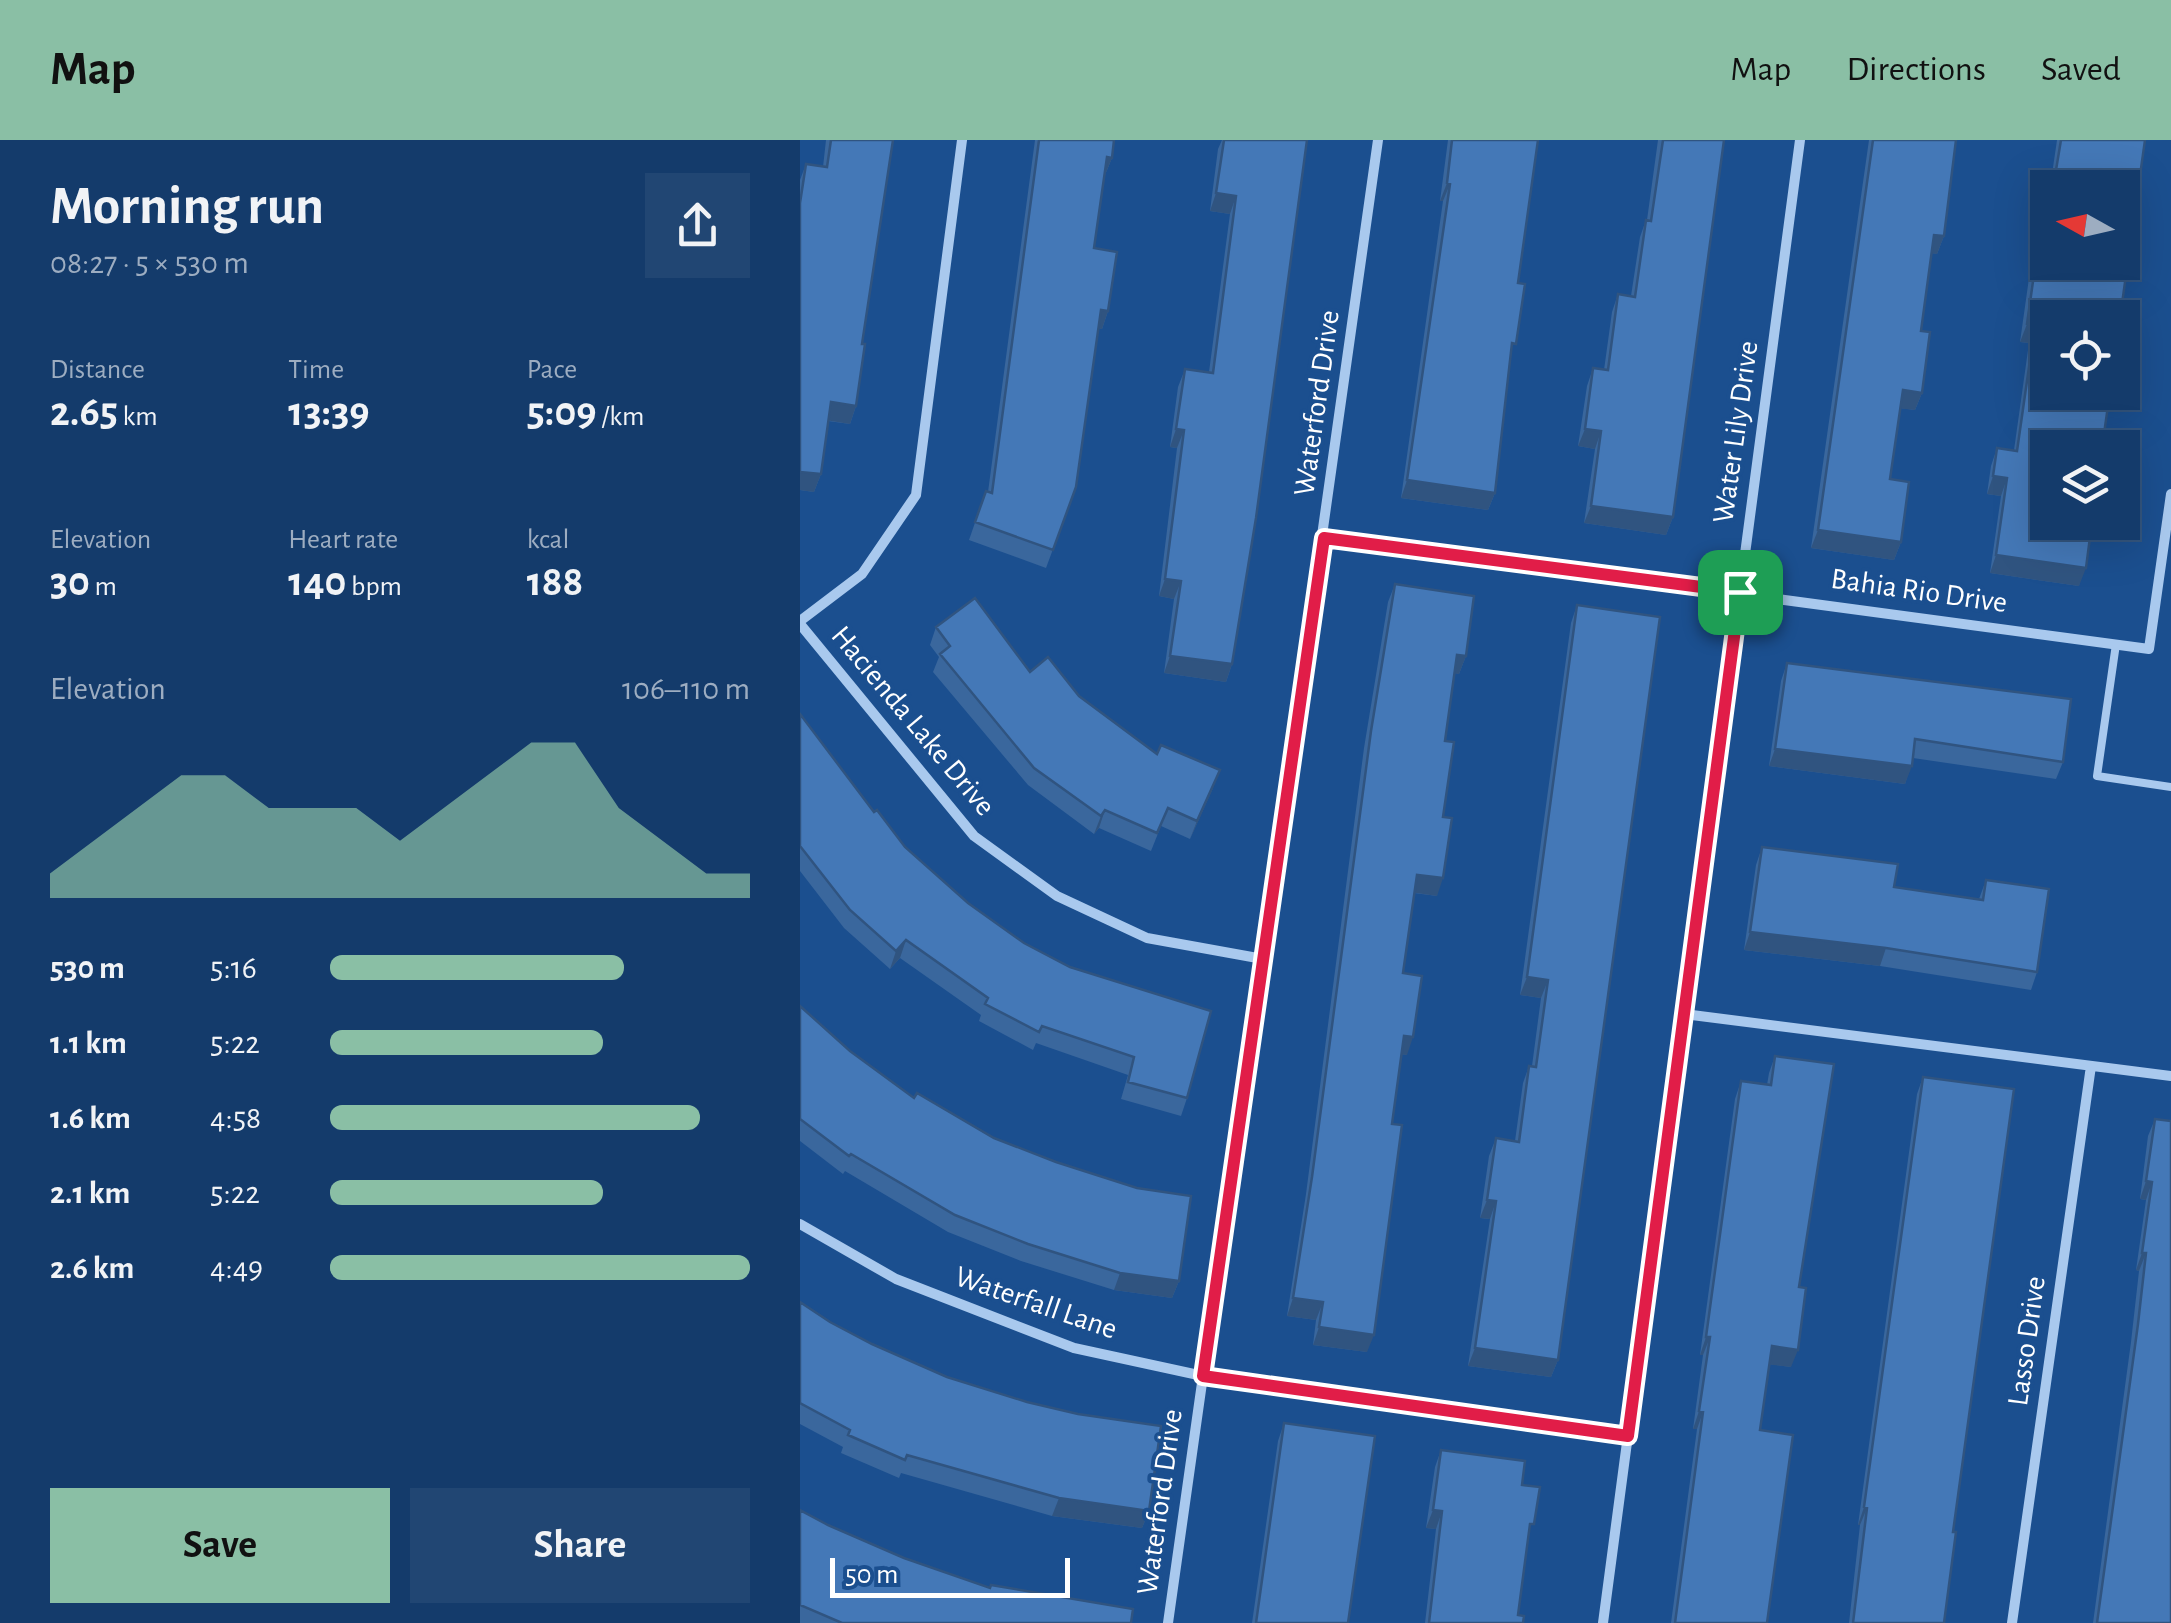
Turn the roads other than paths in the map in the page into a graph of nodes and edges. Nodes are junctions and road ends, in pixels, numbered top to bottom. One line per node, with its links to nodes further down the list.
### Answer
1 (962, 140): 8 (street)
2 (1378, 140): 6 (street, Waterford Drive)
3 (1800, 140): 7 (street, Water Lily Drive)
4 (2171, 494): 5 (street)
5 (2170, 516): 9 (street, Bahia Rio Drive)
6 (1324, 538): 7 (street, Bahia Rio Drive); 11 (street, Waterford Drive)
7 (1740, 592): 9 (street, Bahia Rio Drive); 12 (street, Water Lily Drive)
8 (800, 622): 11 (street, Hacienda Lake Drive)
9 (2116, 644): 10 (lane)
10 (2171, 787)
11 (1263, 959): 16 (street, Waterford Drive)
12 (1684, 1014): 13 (street); 17 (street, Water Lily Drive)
13 (2091, 1066): 14 (street); 20 (street, Lasso Drive)
14 (2171, 1076)
15 (800, 1224): 16 (street, Waterfall Lane)
16 (1203, 1376): 17 (street, Waterfall Lane); 18 (street, Waterford Drive)
17 (1628, 1436): 19 (street, Water Lily Drive)
18 (1168, 1623)
19 (1603, 1623)
20 (2012, 1623)

